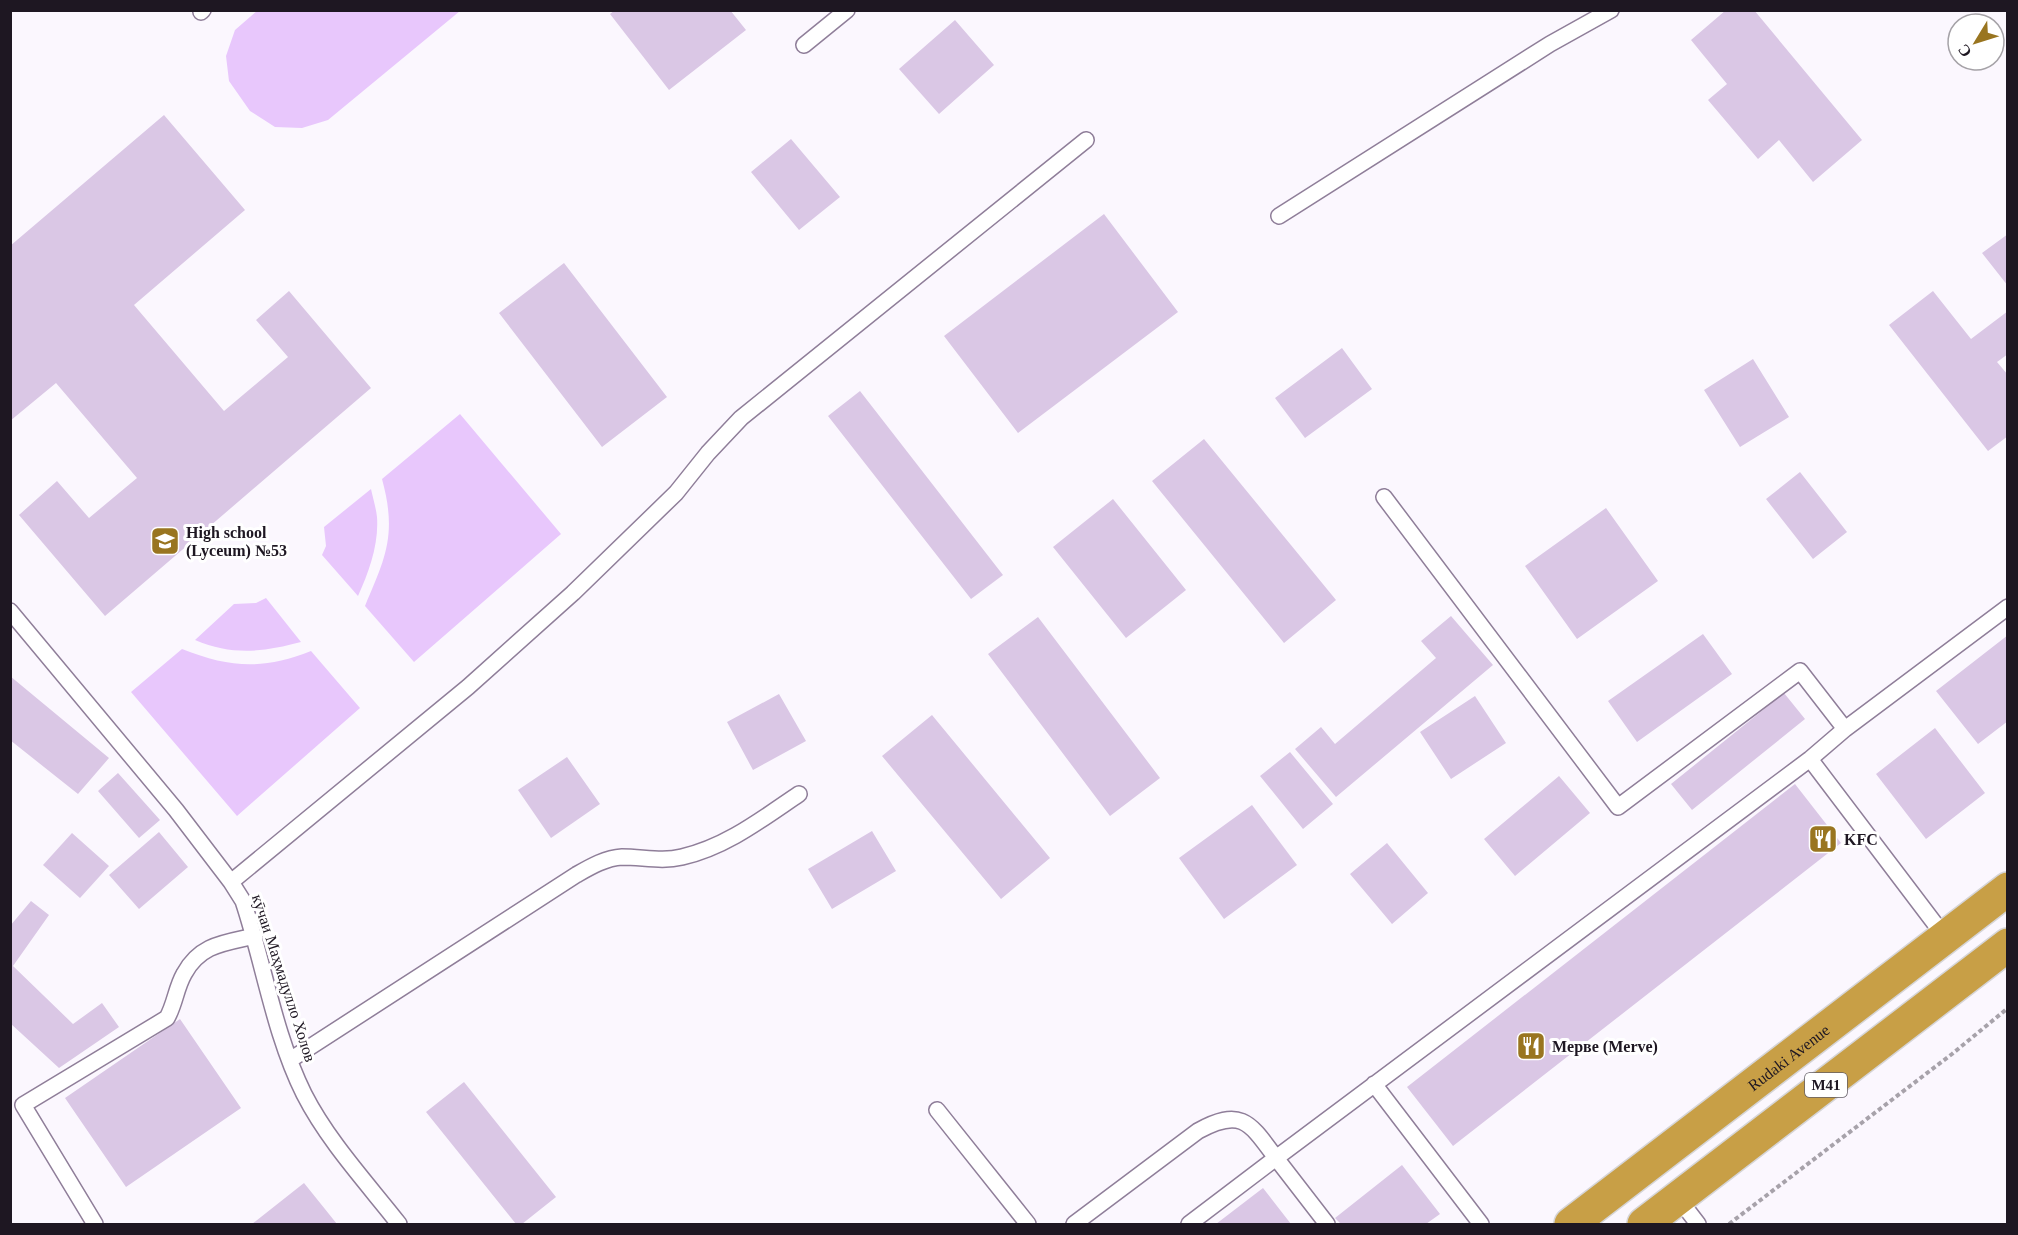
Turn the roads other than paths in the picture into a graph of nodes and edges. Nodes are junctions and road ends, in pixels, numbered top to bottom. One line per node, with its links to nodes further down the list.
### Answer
1 (847, 10): 3 (lane)
2 (1611, 10): 5 (lane)
3 (804, 45)
4 (1086, 140): 12 (lane)
5 (1279, 216)
6 (1384, 497): 9 (lane)
7 (2007, 607): 9 (lane)
8 (10, 611): 12 (lane, кӯчаи Маҳмадулло Холов)
9 (1845, 729): 10 (lane)
10 (1810, 759): 15 (lane); 19 (lane)
11 (798, 794): 18 (lane)
12 (231, 882): 14 (lane, кӯчаи Маҳмадулло Холов)
13 (2007, 889): 15 (highway, Rudaki Avenue)
14 (255, 936): 18 (lane, кӯчаи Маҳмадулло Холов); 20 (lane)
15 (1945, 937): 17 (highway); 31 (highway, Rudaki Avenue)
16 (2007, 945): 17 (highway, M41)
17 (1972, 972): 23 (highway, M41)
18 (290, 1060): 25 (lane, кӯчаи Маҳмадулло Холов)
19 (1374, 1084): 22 (lane); 30 (lane)
20 (17, 1108): 24 (lane)
21 (937, 1110): 26 (lane)
22 (1276, 1158): 27 (lane); 28 (lane); 29 (lane)
23 (1678, 1198): 32 (highway, M41); 33 (lane)
24 (95, 1224)
25 (399, 1224)
26 (1028, 1224)
27 (1074, 1224)
28 (1189, 1224)
29 (1327, 1224)
30 (1481, 1224)
31 (1570, 1224)
32 (1644, 1224)
33 (1698, 1224)

